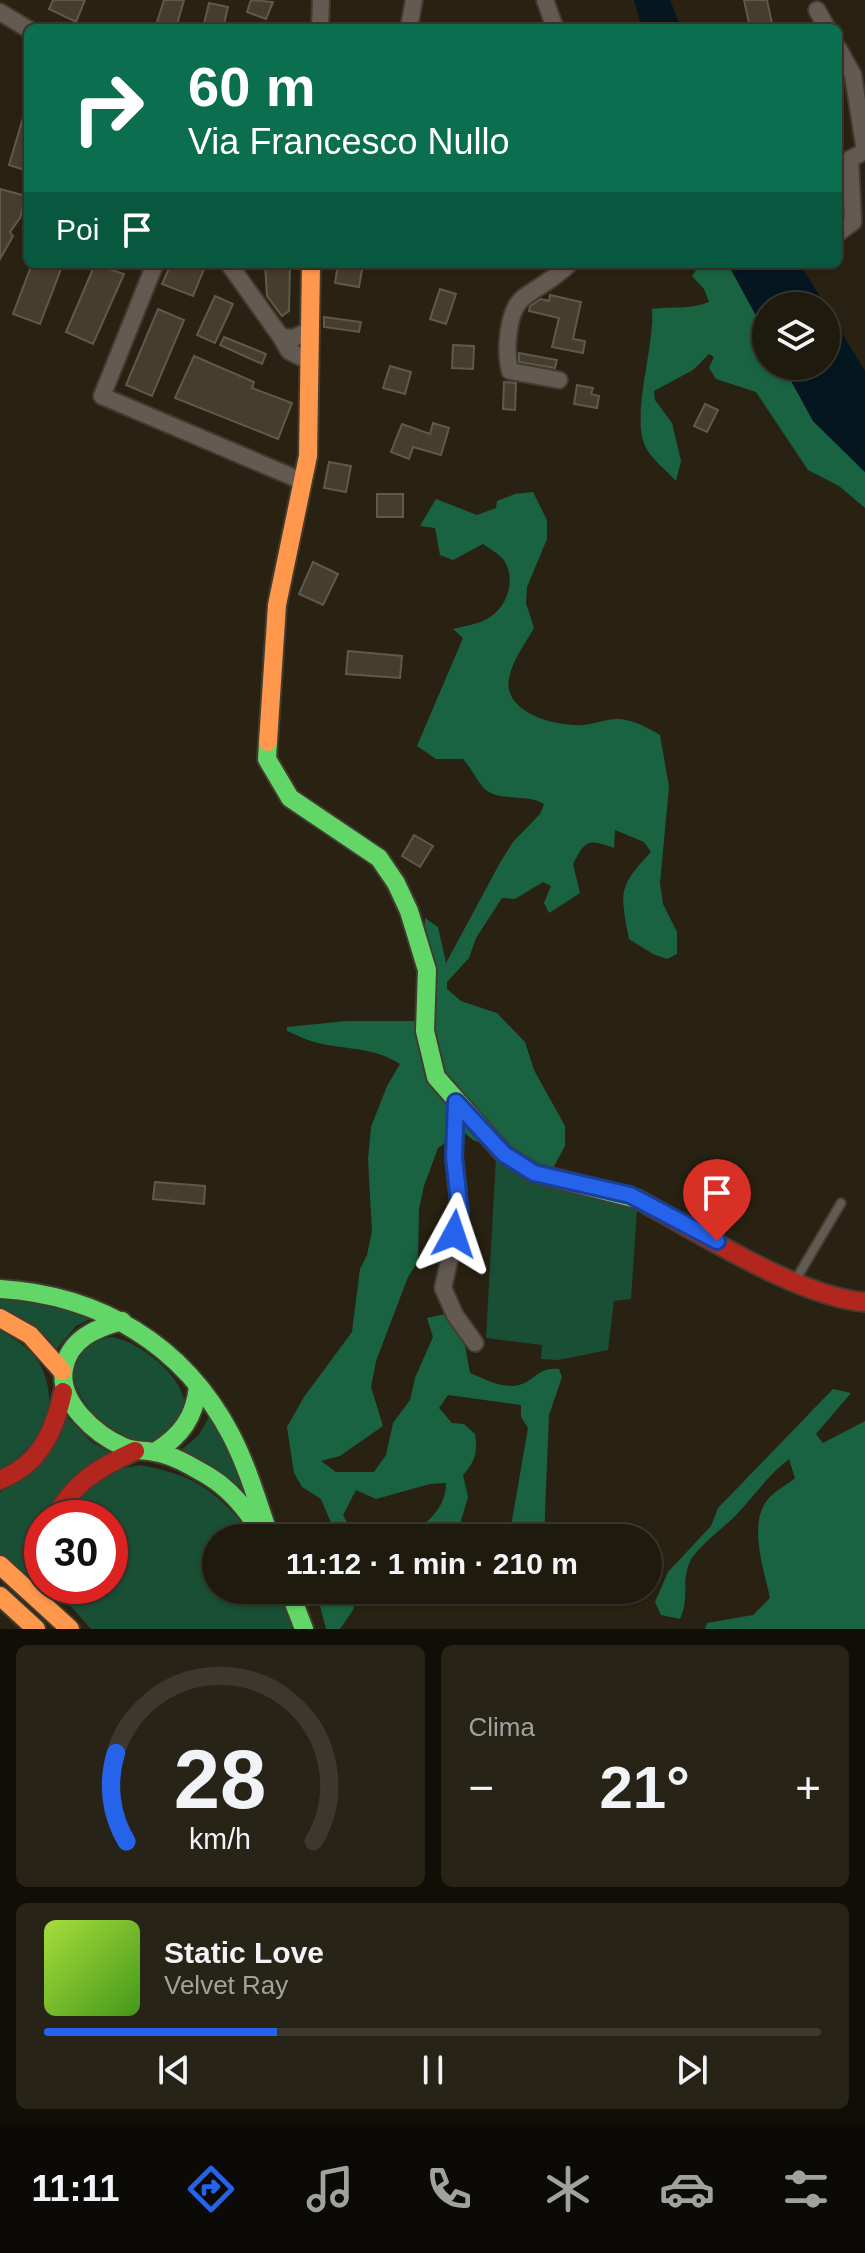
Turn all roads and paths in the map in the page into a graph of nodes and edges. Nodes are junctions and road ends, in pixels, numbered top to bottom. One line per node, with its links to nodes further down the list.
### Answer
1 (321, 0): 6 (street)
2 (414, 0): 7 (street)
3 (545, 0): 8 (street)
4 (817, 10): 9 (street)
5 (0, 12): 10 (street)
6 (320, 24)
7 (410, 24)
8 (554, 24)
9 (825, 24)
10 (24, 27)
11 (842, 55): 12 (street)
12 (865, 151): 13 (street)
13 (842, 230)
14 (153, 268): 22 (street)
15 (232, 268): 19 (street)
16 (311, 268): 18 (main road)
17 (564, 268): 21 (street)
18 (308, 331): 19 (street); 20 (main road)
19 (281, 337): 20 (street)
20 (307, 360): 22 (main road)
21 (559, 380)
22 (302, 481): 23 (main road)
23 (456, 1102): 25 (main road); 30 (street)
24 (841, 1203): 25 (lane)
25 (794, 1282): 27 (main road)
26 (0, 1289): 29 (main road)
27 (865, 1302)
28 (0, 1318): 31 (main road)
29 (122, 1321): 31 (main road); 32 (main road)
30 (475, 1343)
31 (62, 1371): 33 (main road)
32 (198, 1386): 35 (main road); 39 (main road)
33 (63, 1392): 34 (main road); 36 (main road)
34 (135, 1451): 35 (main road); 37 (main road)
35 (155, 1452): 38 (main road)
36 (0, 1480)
37 (66, 1500)
38 (256, 1524)
39 (264, 1524)
40 (0, 1565): 45 (main road)
41 (0, 1596): 44 (main road)
42 (64, 1604): 46 (main road)
43 (294, 1604): 47 (main road)
44 (36, 1629)
45 (70, 1629)
46 (88, 1629)
47 (304, 1629)

